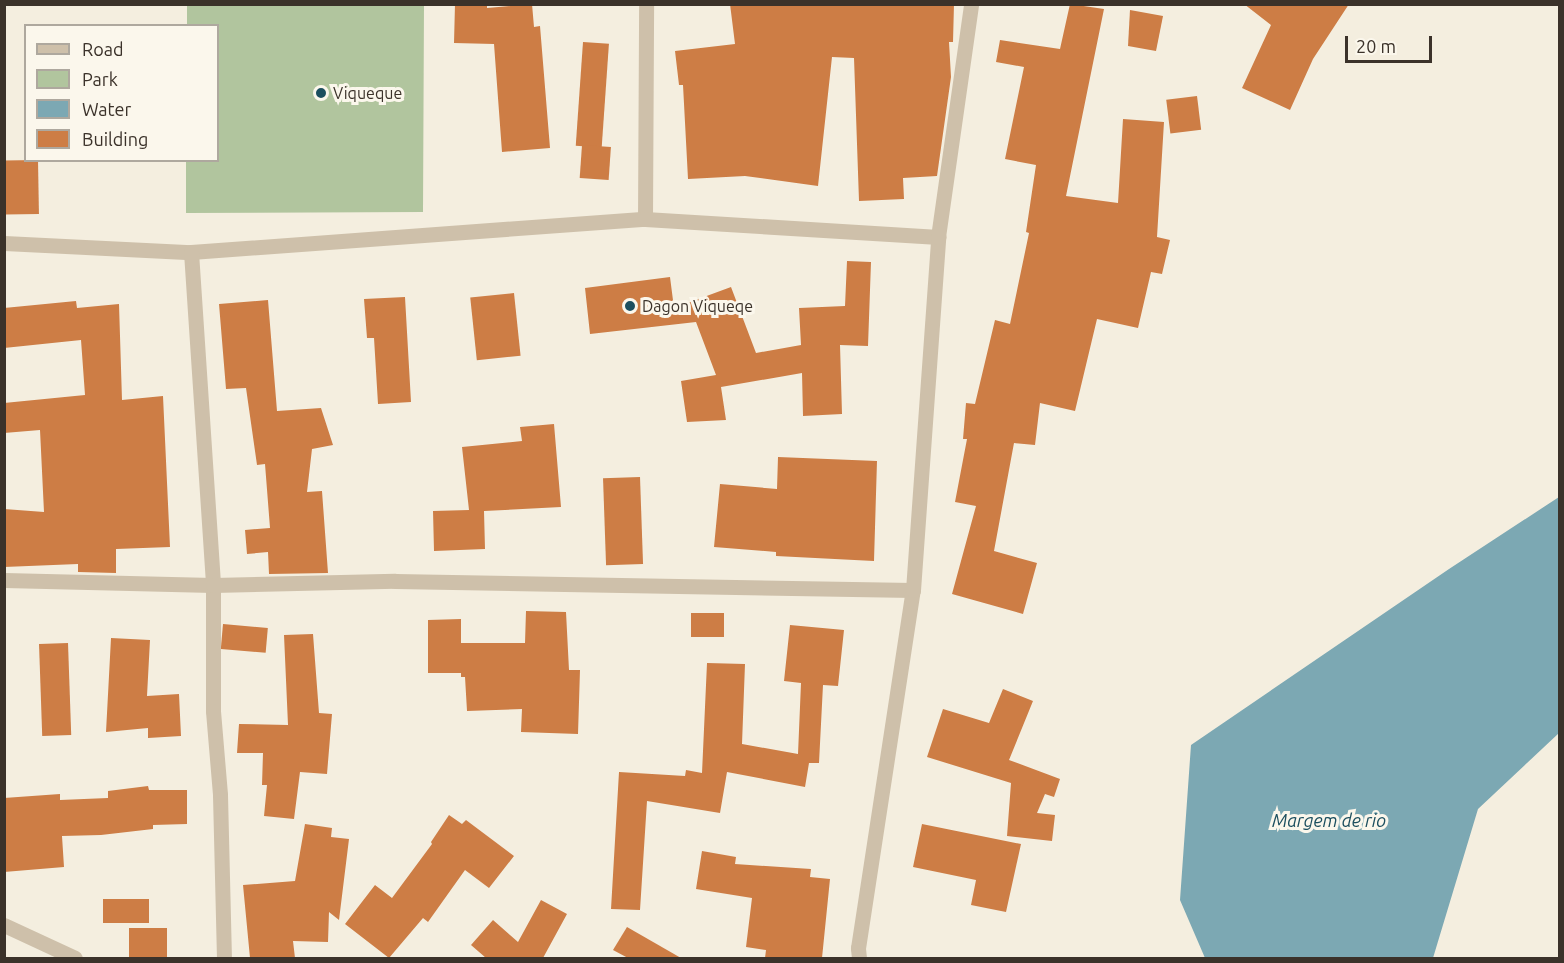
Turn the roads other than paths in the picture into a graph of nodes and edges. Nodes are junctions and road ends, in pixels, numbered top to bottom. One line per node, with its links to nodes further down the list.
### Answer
1 (646, 4): 3 (street)
2 (971, 4): 4 (street)
3 (645, 219): 4 (street); 6 (street)
4 (938, 237): 9 (street)
5 (4, 243): 6 (street)
6 (191, 252): 8 (street)
7 (4, 580): 8 (street)
8 (213, 585): 9 (street); 12 (street)
9 (913, 590): 13 (street)
10 (4, 925): 11 (street)
11 (75, 958)
12 (224, 958)
13 (860, 958)

